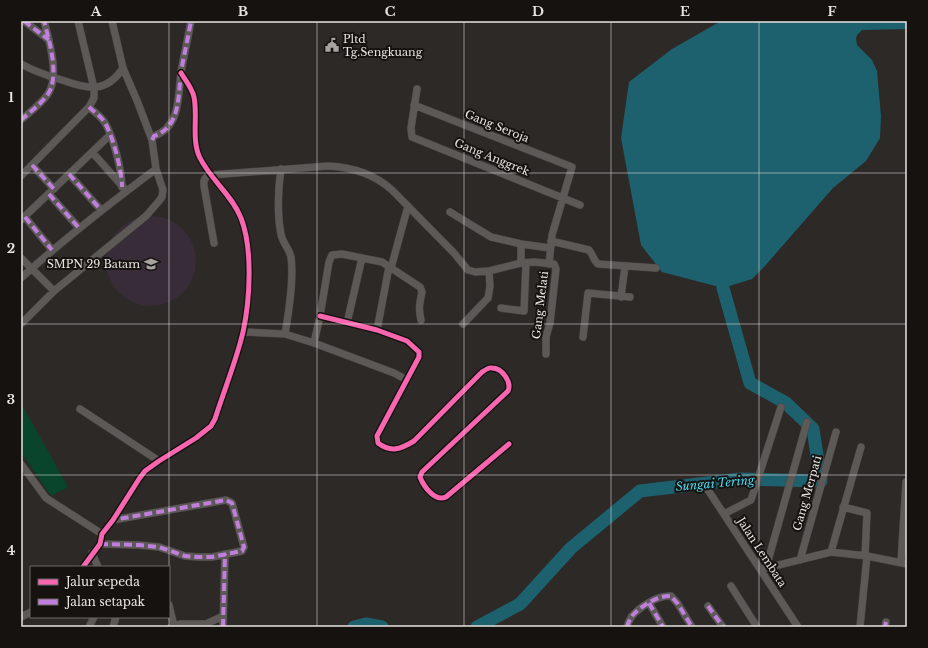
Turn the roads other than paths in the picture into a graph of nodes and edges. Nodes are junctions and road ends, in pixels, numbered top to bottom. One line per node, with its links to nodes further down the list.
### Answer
1 (24, 21): 6 (street)
2 (44, 21): 6 (street)
3 (78, 21): 11 (street)
4 (112, 21): 8 (street)
5 (191, 21): 9 (street)
6 (49, 40): 10 (street)
7 (21, 64): 10 (street)
8 (123, 68): 11 (street); 17 (street)
9 (181, 73): 17 (street); 23 (street)
10 (54, 78): 11 (street); 15 (street)
11 (94, 88): 14 (street)
12 (417, 89): 13 (street)
13 (414, 105): 27 (street, Gang Anggrek); 27 (street, Gang Seroja)
14 (89, 107): 16 (street); 19 (street)
15 (21, 120)
16 (110, 135): 18 (street); 25 (street)
17 (152, 140): 20 (street)
18 (92, 152): 22 (street); 25 (street)
19 (32, 165): 24 (street); 26 (street)
20 (156, 169): 25 (street); 48 (street)
21 (281, 169): 23 (street); 29 (street); 59 (street)
22 (69, 174): 26 (street); 30 (street)
23 (211, 175): 34 (street); 58 (street)
24 (21, 176)
25 (124, 189): 30 (street)
26 (52, 191): 32 (street); 33 (street)
27 (562, 198): 28 (street, Gang Anggrek); 36 (street)
28 (580, 205)
29 (408, 206): 43 (street); 46 (street)
30 (102, 210): 33 (street)
31 (450, 212): 35 (street)
32 (23, 219): 37 (street)
33 (80, 228): 37 (street)
34 (214, 243)
35 (521, 244): 36 (street); 40 (street)
36 (551, 245): 41 (street); 42 (street)
37 (52, 250): 45 (street)
38 (21, 258): 45 (street)
39 (362, 258): 43 (street); 52 (street); 54 (street)
40 (524, 263): 41 (street); 46 (street); 51 (street)
41 (549, 264): 62 (street, Gang Melati)
42 (625, 266): 44 (street); 49 (street)
43 (390, 267): 53 (street); 57 (street)
44 (656, 268)
45 (31, 269): 47 (street); 48 (street)
46 (489, 271): 56 (street)
47 (21, 278)
48 (54, 291): 55 (street)
49 (621, 297): 50 (street); 60 (street)
50 (630, 297)
51 (501, 308)
52 (320, 316): 54 (street); 61 (street)
53 (421, 320)
54 (347, 323): 57 (street)
55 (21, 324)
56 (463, 324)
57 (377, 330): 63 (street)
58 (243, 332): 59 (street); 70 (street)
59 (285, 334): 61 (street)
60 (583, 337)
61 (314, 343): 63 (street)
62 (546, 354)
63 (407, 380): 68 (street)
64 (781, 407): 75 (street)
65 (80, 409): 70 (street)
66 (807, 422): 87 (street)
67 (836, 432): 83 (street, Gang Merpati)
68 (509, 444)
69 (861, 447): 74 (street)
70 (159, 461): 76 (street)
71 (21, 464): 77 (street)
72 (906, 482): 84 (street)
73 (708, 490): 75 (street, Jalan Lembata)
74 (844, 507): 79 (street); 82 (street)
75 (724, 514): 87 (street, Jalan Lembata)
76 (113, 520): 77 (street); 81 (street)
77 (102, 534): 78 (street)
78 (100, 544): 80 (street); 81 (street)
79 (831, 552): 82 (street); 83 (street)
80 (92, 553): 85 (street); 86 (street)
81 (225, 554): 93 (street)
82 (866, 556): 84 (street); 105 (street)
83 (800, 560): 87 (street)
84 (904, 563)
85 (84, 566)
86 (98, 566)
87 (763, 569): 104 (street, Jalan Lembata)
88 (731, 586): 103 (street)
89 (649, 603): 99 (street); 100 (street); 101 (street)
90 (708, 606): 102 (street)
91 (30, 612): 94 (street)
92 (170, 612): 96 (street)
93 (223, 616): 96 (street); 98 (street)
94 (21, 617)
95 (94, 618): 97 (street)
96 (172, 626)
97 (89, 627)
98 (223, 627)
99 (627, 627)
100 (664, 627)
101 (692, 627)
102 (723, 627)
103 (757, 627)
104 (798, 627)
105 (860, 627)

